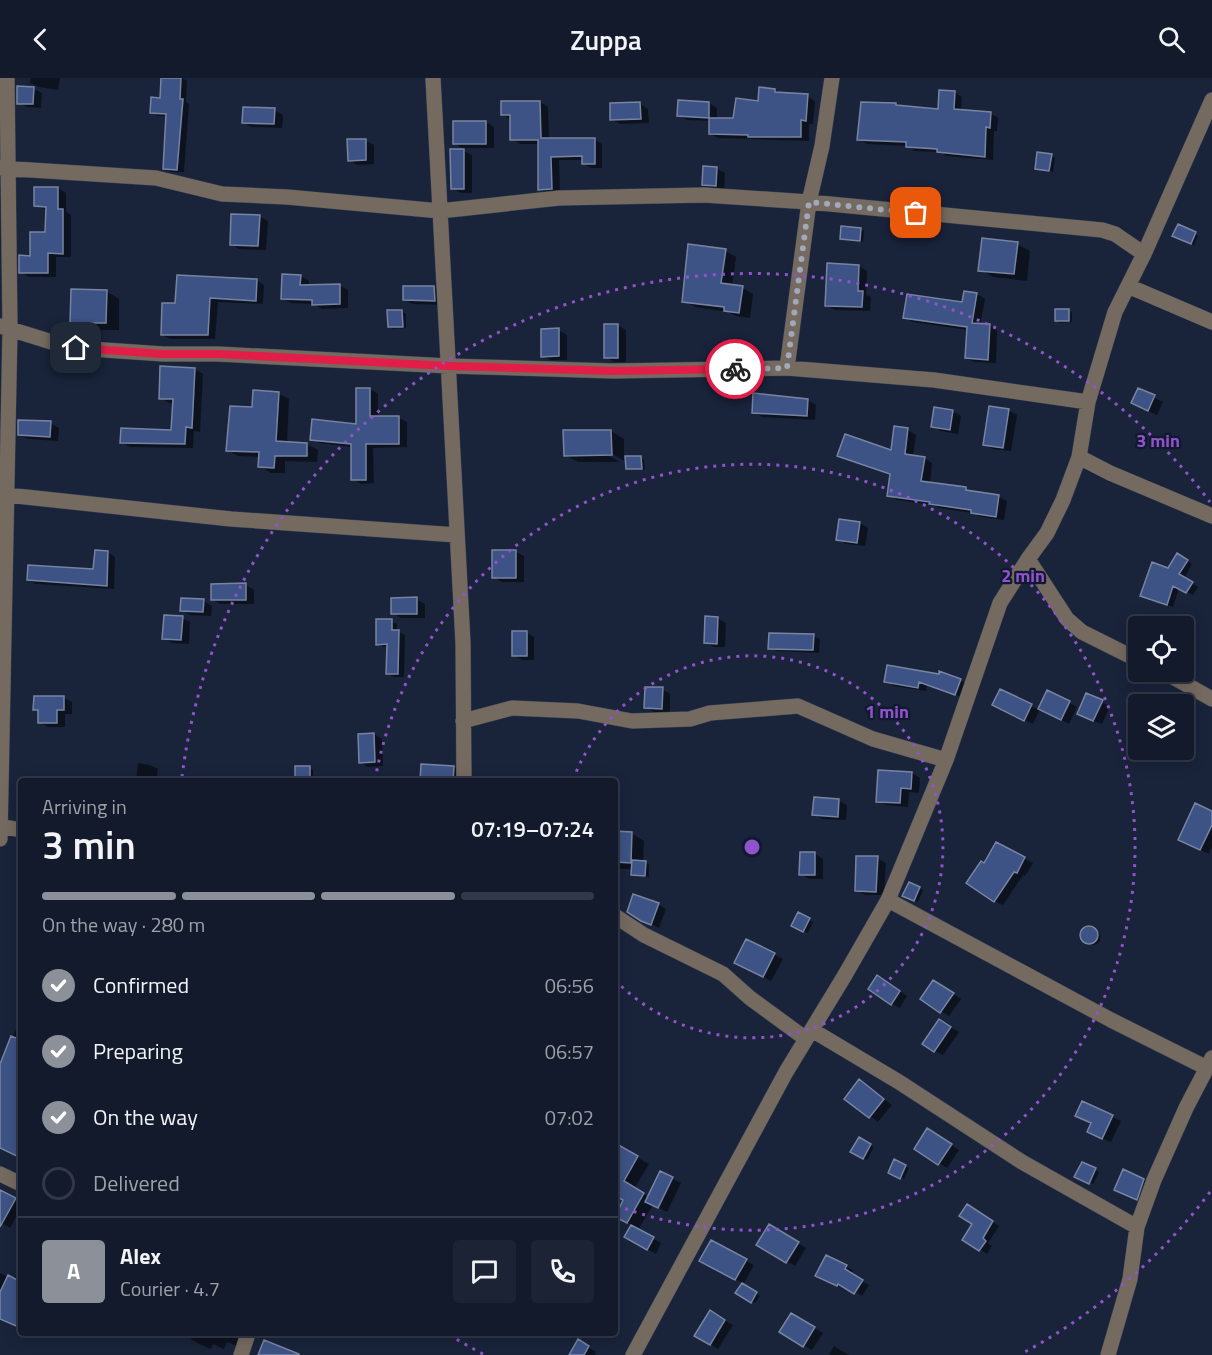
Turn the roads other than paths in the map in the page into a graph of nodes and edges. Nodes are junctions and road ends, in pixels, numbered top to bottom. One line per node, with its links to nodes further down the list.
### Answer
1 (7, 78): 5 (street)
2 (433, 78): 7 (street)
3 (832, 78): 6 (street)
4 (1212, 100): 8 (street)
5 (4, 169): 7 (street); 11 (street)
6 (809, 202): 7 (street); 8 (street); 13 (street)
7 (440, 211): 12 (street)
8 (1144, 254): 9 (street)
9 (1128, 286): 10 (street); 14 (street)
10 (1212, 321)
11 (5, 327): 12 (street); 16 (street)
12 (449, 366): 13 (street); 18 (street)
13 (787, 368): 14 (street)
14 (1088, 402): 15 (street)
15 (1079, 457): 17 (street); 19 (street)
16 (7, 495): 18 (street); 20 (street)
17 (1212, 516)
18 (458, 535): 24 (street)
19 (1028, 559): 21 (street); 25 (street)
20 (2, 654): 27 (street)
21 (1128, 655)
22 (1182, 682): 23 (street)
23 (1212, 699)
24 (463, 721): 25 (street); 26 (street)
25 (946, 760): 29 (street)
26 (464, 778)
27 (1, 830): 28 (street)
28 (18, 830)
29 (888, 900): 31 (street); 32 (street)
30 (618, 918): 31 (street)
31 (809, 1034): 35 (street); 38 (street)
32 (1210, 1063): 35 (street)
33 (0, 1174): 34 (street)
34 (18, 1183)
35 (1137, 1227): 39 (street)
36 (247, 1336): 37 (street)
37 (241, 1355)
38 (633, 1355)
39 (1108, 1355)

